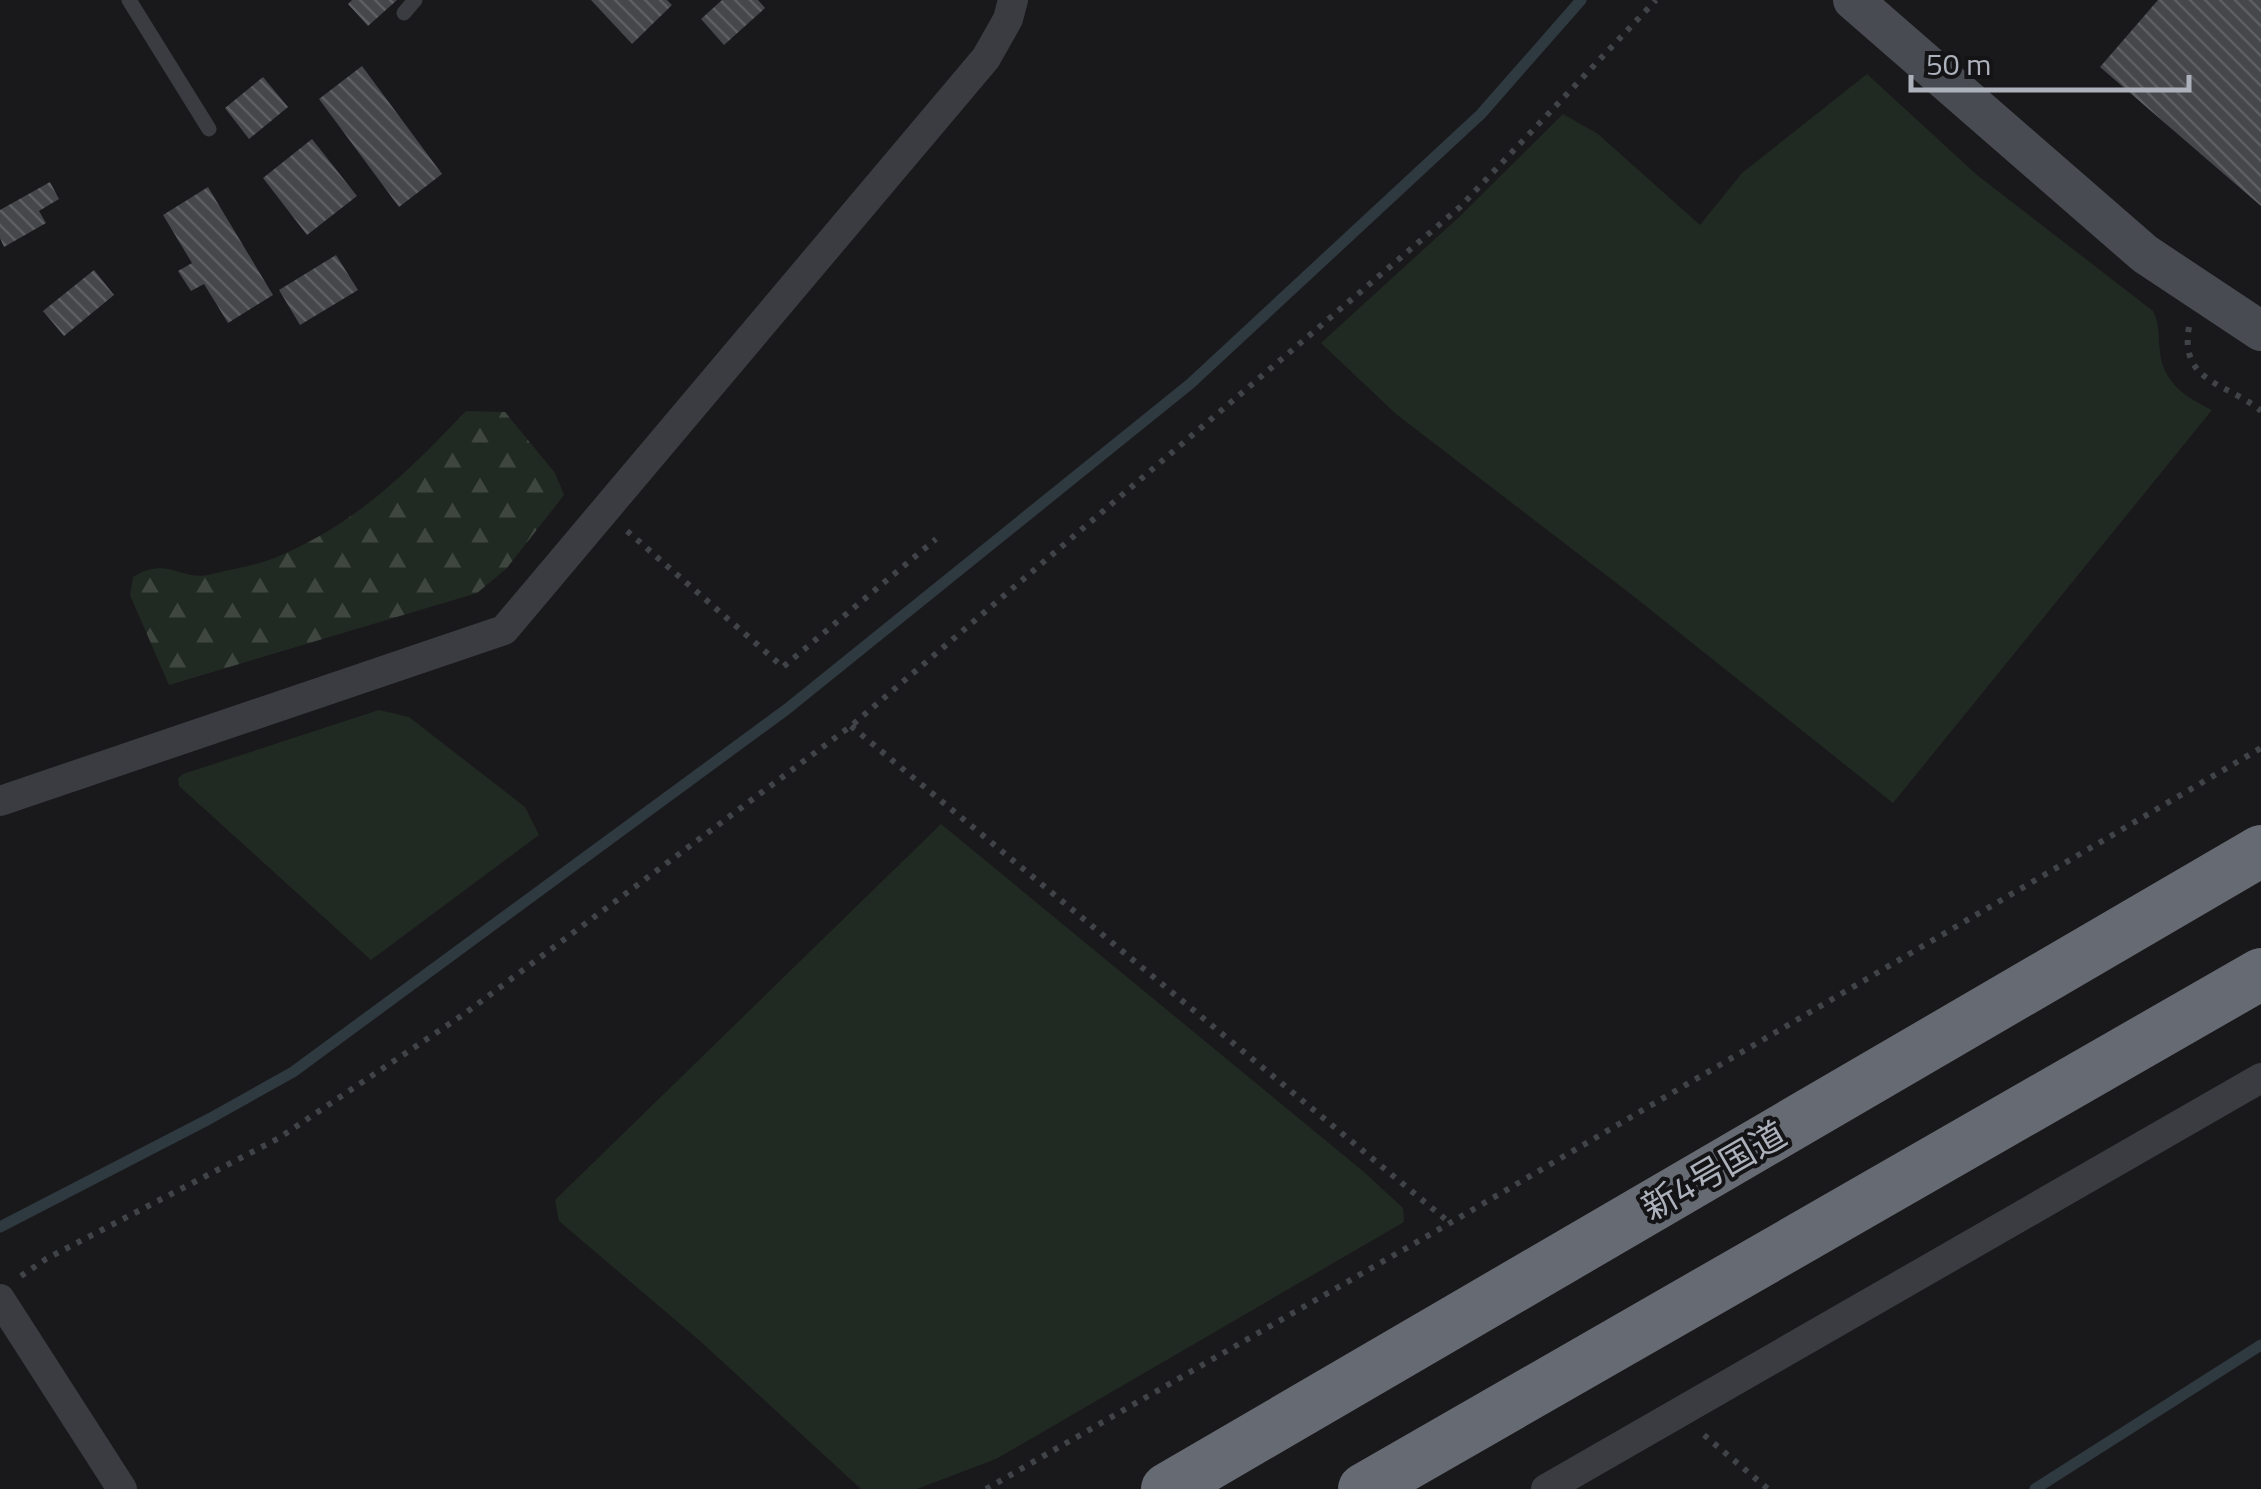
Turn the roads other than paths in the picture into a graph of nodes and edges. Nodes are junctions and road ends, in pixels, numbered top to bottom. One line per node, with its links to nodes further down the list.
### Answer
1 (129, 0): 6 (lane)
2 (416, 0): 5 (lane)
3 (1013, 0): 8 (street)
4 (1853, 0): 7 (street)
5 (404, 13)
6 (209, 128)
7 (2261, 332)
8 (0, 801)
9 (2261, 851): 14 (highway, 新4号国道)
10 (2261, 974): 15 (highway)
11 (2261, 1078): 16 (street)
12 (8, 1290): 13 (street)
13 (122, 1489)
14 (1167, 1489)
15 (1364, 1489)
16 (1546, 1489)

